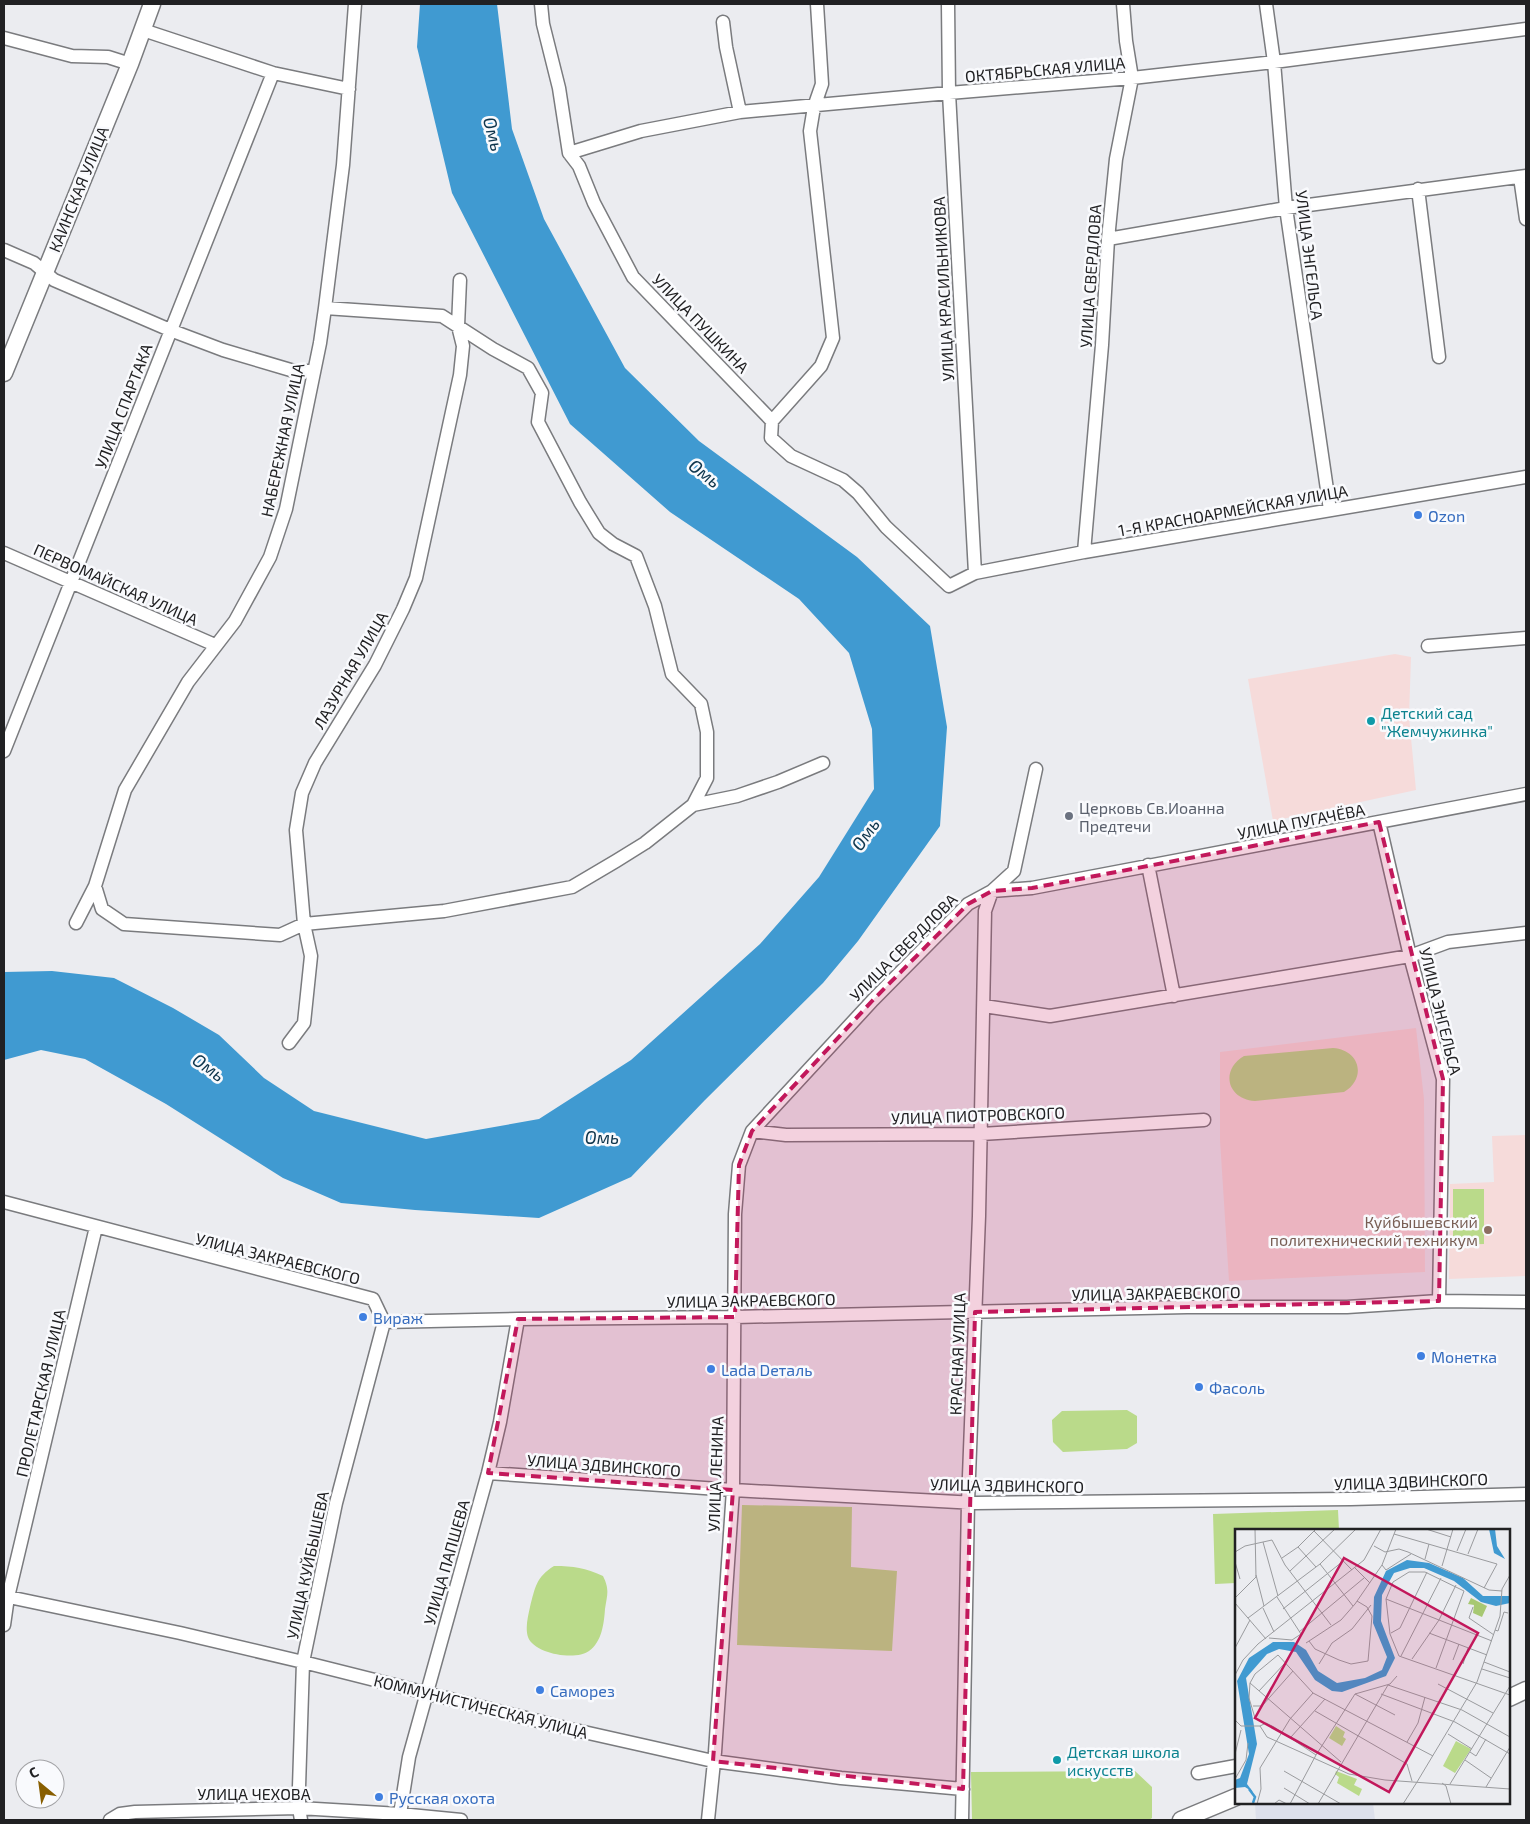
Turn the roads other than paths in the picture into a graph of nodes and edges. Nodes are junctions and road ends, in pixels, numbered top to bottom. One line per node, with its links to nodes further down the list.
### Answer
1 (152, 4): 10 (main road, КАИНСКАЯ УЛИЦА)
2 (355, 4): 16 (street, НАБЕРЕЖНАЯ УЛИЦА)
3 (541, 4): 20 (street, УЛИЦА ПУШКИНА)
4 (817, 4): 18 (street)
5 (948, 4): 17 (street, УЛИЦА КРАСИЛЬНИКОВА)
6 (1123, 4): 15 (street, УЛИЦА СВЕРДЛОВА)
7 (1266, 4): 12 (street, УЛИЦА ЭНГЕЛЬСА)
8 (722, 22): 19 (street)
9 (1526, 29): 12 (street, ОКТЯБРЬСКАЯ УЛИЦА)
10 (143, 30): 13 (main road, КАИНСКАЯ УЛИЦА); 14 (street)
11 (4, 38): 13 (street)
12 (1274, 62): 15 (street, ОКТЯБРЬСКАЯ УЛИЦА); 23 (street, УЛИЦА ЭНГЕЛЬСА)
13 (130, 64): 27 (main road, КАИНСКАЯ УЛИЦА)
14 (273, 73): 16 (street); 31 (street, УЛИЦА СПАРТАКА)
15 (1132, 78): 17 (street, ОКТЯБРЬСКАЯ УЛИЦА); 25 (street, УЛИЦА СВЕРДЛОВА)
16 (350, 89): 29 (street, НАБЕРЕЖНАЯ УЛИЦА)
17 (949, 92): 18 (street, ОКТЯБРЬСКАЯ УЛИЦА); 40 (street, УЛИЦА КРАСИЛЬНИКОВА)
18 (814, 106): 19 (street, ОКТЯБРЬСКАЯ УЛИЦА); 35 (street)
19 (740, 112): 20 (street, ОКТЯБРЬСКАЯ УЛИЦА)
20 (569, 153): 35 (street, УЛИЦА ПУШКИНА)
21 (1523, 176): 22 (street); 24 (street)
22 (1418, 189): 23 (street); 32 (street)
23 (1286, 208): 25 (street); 37 (street, УЛИЦА ЭНГЕЛЬСА)
24 (1526, 219)
25 (1108, 239): 38 (street, УЛИЦА СВЕРДЛОВА)
26 (4, 250): 27 (street)
27 (44, 271): 31 (street); 34 (main road, КАИНСКАЯ УЛИЦА)
28 (460, 280): 30 (street, ЛАЗУРНАЯ УЛИЦА)
29 (325, 308): 30 (street); 33 (street, НАБЕРЕЖНАЯ УЛИЦА)
30 (458, 326): 49 (street); 55 (street, ЛАЗУРНАЯ УЛИЦА)
31 (170, 330): 33 (street); 41 (street, УЛИЦА СПАРТАКА)
32 (1438, 357)
33 (313, 371): 43 (street, НАБЕРЕЖНАЯ УЛИЦА)
34 (4, 373)
35 (772, 421): 40 (street, 1-Я КРАСНОАРМЕЙСКАЯ УЛИЦА)
36 (1526, 477): 37 (street, 1-Я КРАСНОАРМЕЙСКАЯ УЛИЦА)
37 (1330, 510): 38 (street, 1-Я КРАСНОАРМЕЙСКАЯ УЛИЦА)
38 (1084, 552): 40 (street, 1-Я КРАСНОАРМЕЙСКАЯ УЛИЦА)
39 (4, 553): 41 (street, ПЕРВОМАЙСКАЯ УЛИЦА)
40 (975, 573)
41 (71, 582): 43 (street, ПЕРВОМАЙСКАЯ УЛИЦА); 45 (street, УЛИЦА СПАРТАКА)
42 (1526, 638): 44 (street)
43 (215, 646): 52 (street, НАБЕРЕЖНАЯ УЛИЦА)
44 (1428, 646)
45 (4, 751)
46 (823, 763): 49 (street)
47 (1036, 769): 53 (street, УЛИЦА СВЕРДЛОВА)
48 (1526, 794): 50 (street, УЛИЦА ПУГАЧЁВА)
49 (694, 805): 55 (street)
50 (1379, 822): 51 (street, УЛИЦА ПУГАЧЁВА); 57 (street, УЛИЦА ЭНГЕЛЬСА)
51 (1148, 865): 53 (street, УЛИЦА ПУГАЧЁВА); 58 (street)
52 (95, 886): 54 (street, НАБЕРЕЖНАЯ УЛИЦА); 55 (street)
53 (992, 891): 59 (street, КРАСНАЯ УЛИЦА); 62 (street, УЛИЦА СВЕРДЛОВА)
54 (76, 923)
55 (304, 924): 60 (street, ЛАЗУРНАЯ УЛИЦА)
56 (1526, 933): 57 (street)
57 (1410, 956): 58 (street); 66 (street, УЛИЦА ЭНГЕЛЬСА)
58 (1174, 996): 59 (street)
59 (984, 1006): 63 (street, КРАСНАЯ УЛИЦА)
60 (289, 1043)
61 (1204, 1120): 63 (street, УЛИЦА ПИОТРОВСКОГО)
62 (752, 1131): 63 (street, УЛИЦА ПИОТРОВСКОГО); 69 (street, УЛИЦА ЛЕНИНА)
63 (981, 1134): 68 (street, КРАСНАЯ УЛИЦА)
64 (4, 1202): 65 (street, УЛИЦА ЗАКРАЕВСКОГО)
65 (96, 1227): 71 (street, УЛИЦА ЗАКРАЕВСКОГО); 76 (street, ПРОЛЕТАРСКАЯ УЛИЦА)
66 (1439, 1301): 67 (street, УЛИЦА ЗАКРАЕВСКОГО); 68 (street, УЛИЦА ЗАКРАЕВСКОГО)
67 (1526, 1302)
68 (975, 1312): 69 (street, УЛИЦА ЗАКРАЕВСКОГО); 75 (street, КРАСНАЯ УЛИЦА)
69 (735, 1317): 70 (street, УЛИЦА ЗАКРАЕВСКОГО); 73 (street, УЛИЦА ЛЕНИНА)
70 (518, 1319): 71 (street, УЛИЦА ЗАКРАЕВСКОГО); 72 (street, УЛИЦА ПАПШЕВА)
71 (384, 1322): 78 (street, УЛИЦА КУЙБЫШЕВА)
72 (488, 1473): 73 (street, УЛИЦА ЗДВИНСКОГО); 80 (street, УЛИЦА ПАПШЕВА)
73 (733, 1490): 75 (street, УЛИЦА ЗДВИНСКОГО); 82 (street, УЛИЦА ЛЕНИНА)
74 (1526, 1494): 75 (street, УЛИЦА ЗДВИНСКОГО)
75 (968, 1502): 85 (street, КРАСНАЯ УЛИЦА)
76 (6, 1596): 77 (street, ПРОЛЕТАРСКАЯ УЛИЦА); 78 (street, КОММУНИСТИЧЕСКАЯ УЛИЦА)
77 (4, 1625)
78 (302, 1662): 80 (street, КОММУНИСТИЧЕСКАЯ УЛИЦА); 87 (street, УЛИЦА КУЙБЫШЕВА)
79 (1526, 1690): 81 (main road)
80 (426, 1692): 82 (street, КОММУНИСТИЧЕСКАЯ УЛИЦА); 88 (street, УЛИЦА ПАПШЕВА)
81 (1510, 1698)
82 (713, 1761): 85 (street, КОММУНИСТИЧЕСКАЯ УЛИЦА); 91 (street, УЛИЦА ЛЕНИНА)
83 (1235, 1766): 84 (street)
84 (1198, 1773)
85 (963, 1788): 92 (street, КРАСНАЯ УЛИЦА)
86 (1235, 1797): 93 (main road)
87 (300, 1814): 88 (street, УЛИЦА ЧЕХОВА); 89 (street, УЛИЦА ЧЕХОВА)
88 (400, 1814): 90 (street, УЛИЦА ЧЕХОВА)
89 (110, 1820)
90 (461, 1820)
91 (708, 1820)
92 (962, 1820)
93 (1182, 1820)

